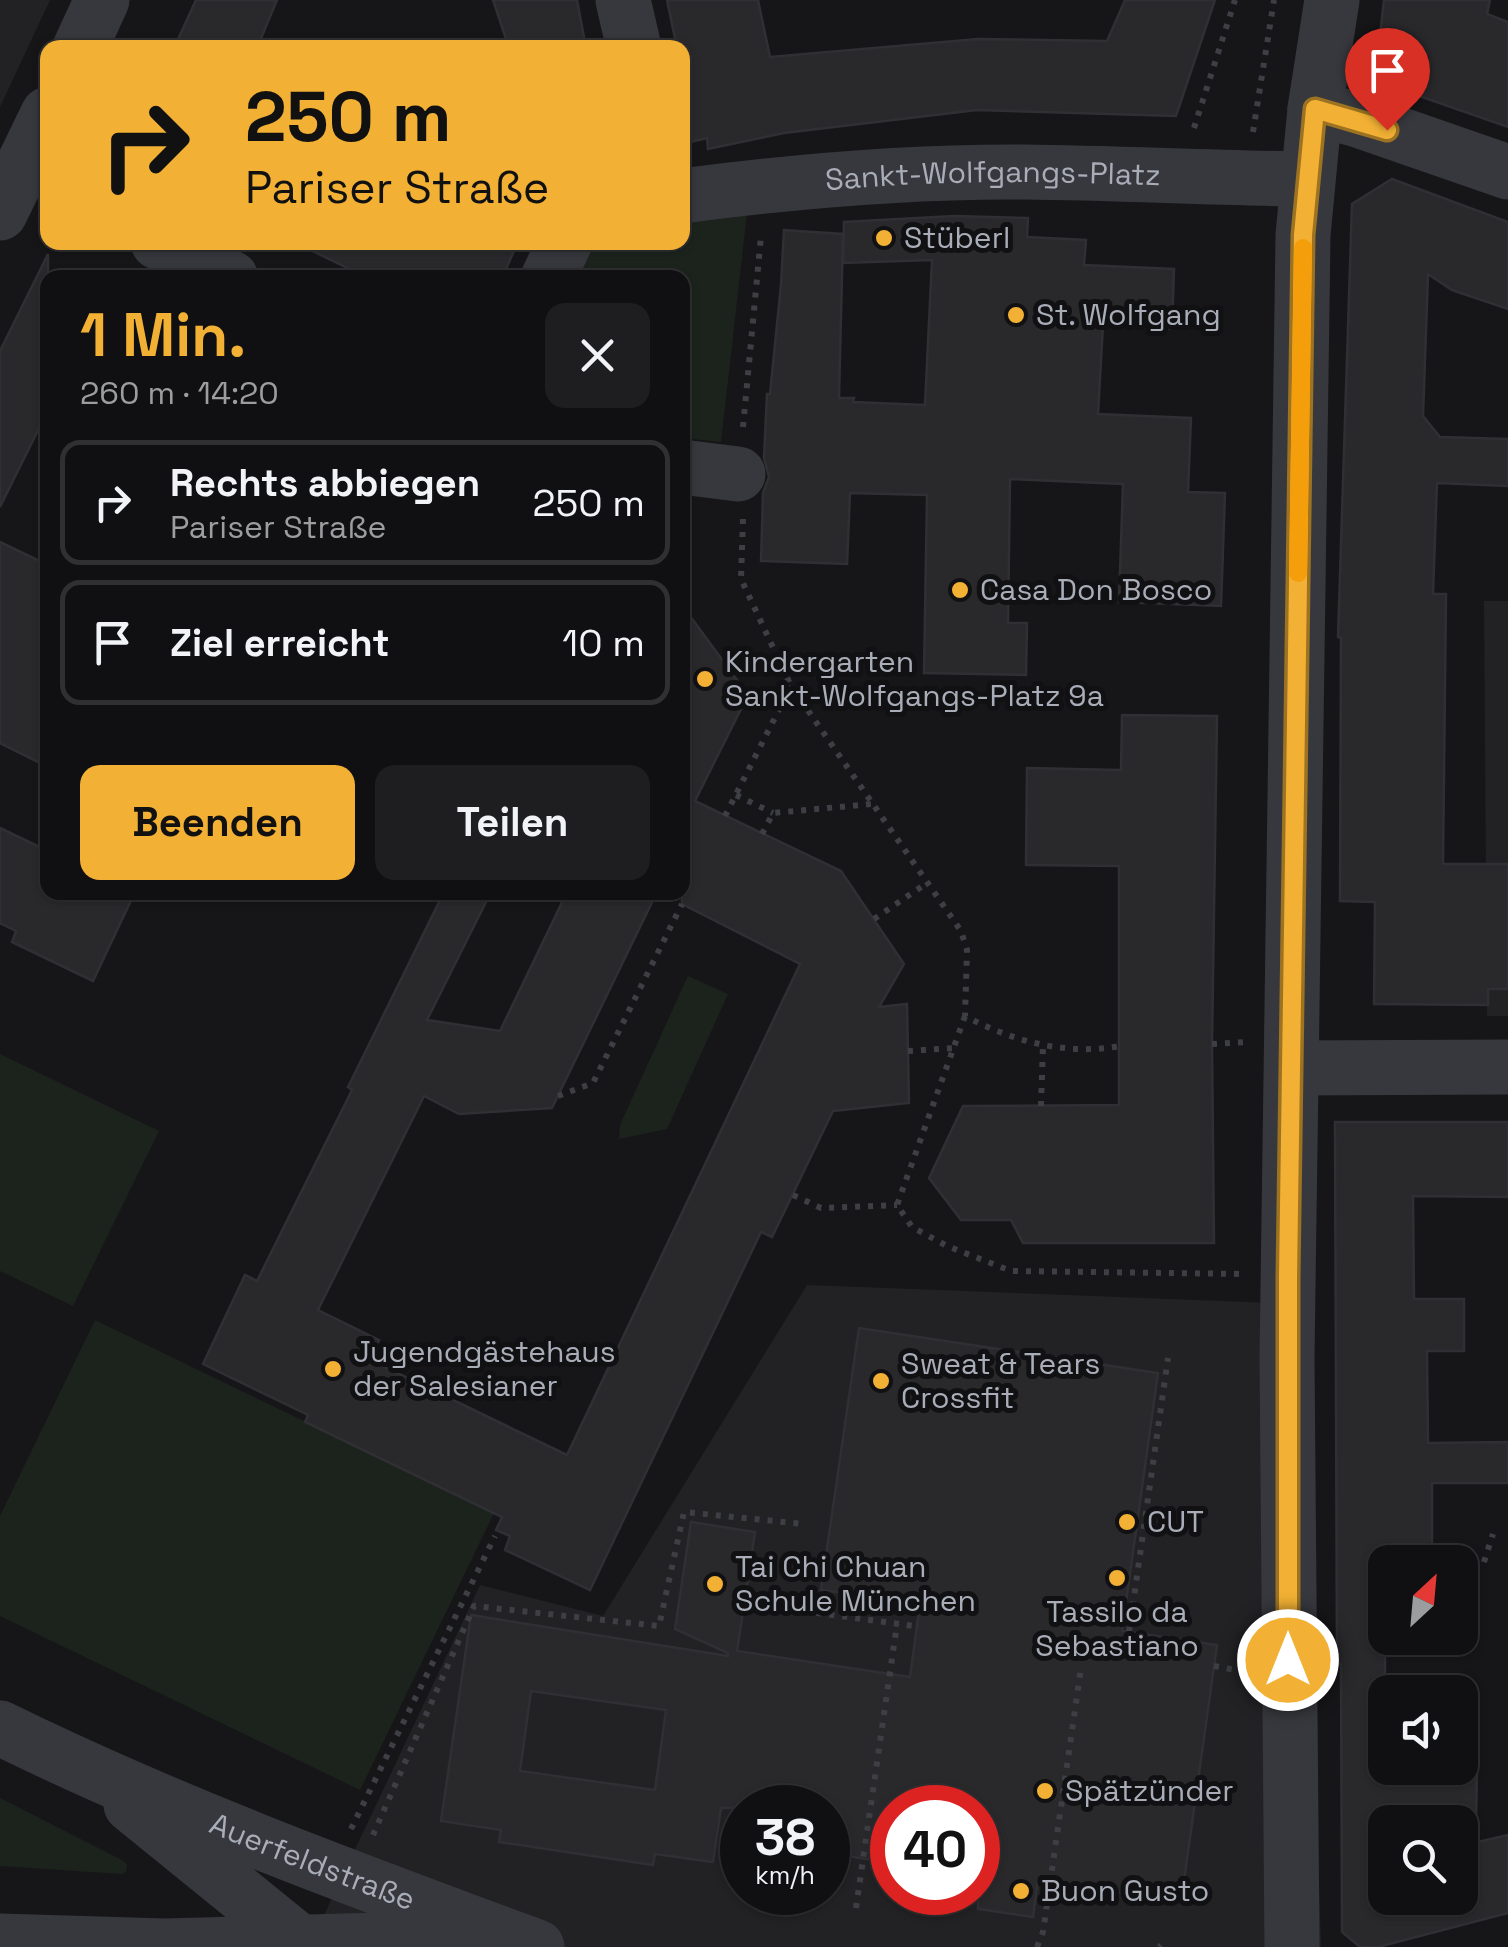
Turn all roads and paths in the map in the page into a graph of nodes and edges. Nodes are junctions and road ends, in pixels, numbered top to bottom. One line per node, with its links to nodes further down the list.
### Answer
1 (102, 0): 5 (street)
2 (623, 0): 6 (street)
3 (1274, 0): 10 (path)
4 (1332, 0): 7 (street)
5 (84, 40)
6 (632, 40)
7 (1315, 109): 9 (street); 11 (street)
8 (40, 138): 13 (street)
9 (1508, 172)
10 (1245, 178): 11 (street, Sankt-Wolfgangs-Platz); 12 (street, Sankt-Wolfgangs-Platz)
11 (1307, 179): 34 (street)
12 (766, 184): 14 (street, Sankt-Wolfgangs-Platz); 18 (path)
13 (22, 192)
14 (690, 195)
15 (174, 250): 16 (street)
16 (215, 270)
17 (690, 468): 18 (street)
18 (738, 474): 19 (path)
19 (791, 686): 20 (path); 21 (path)
20 (736, 795): 22 (path); 23 (path)
21 (872, 804): 22 (path); 25 (path)
22 (772, 813): 24 (path)
23 (725, 816)
24 (762, 834)
25 (927, 883): 27 (path); 28 (path)
26 (682, 904): 35 (path)
27 (874, 920)
28 (965, 1016): 29 (path); 31 (path)
29 (1042, 1046): 30 (path); 36 (path)
30 (1120, 1046)
31 (954, 1048): 32 (path); 38 (path)
32 (908, 1051)
33 (1508, 1067): 34 (street)
34 (1292, 1068): 39 (street)
35 (558, 1096)
36 (1041, 1106)
37 (792, 1195): 38 (path)
38 (896, 1205): 39 (path)
39 (1288, 1277): 62 (street)
40 (1168, 1358): 48 (path)
41 (804, 1524): 55 (path)
42 (1493, 1534): 44 (path)
43 (495, 1536): 54 (path)
44 (1478, 1564)
45 (765, 1606): 46 (path)
46 (897, 1624): 47 (path); 56 (path)
47 (914, 1626)
48 (1129, 1632)
49 (1214, 1666): 51 (path)
50 (1081, 1668): 61 (path)
51 (1241, 1671)
52 (0, 1728): 53 (street, Auerfeldstraße)
53 (90, 1772): 58 (street, Auerfeldstraße); 60 (street, Auerfeldstraße)
54 (346, 1839)
55 (366, 1850)
56 (856, 1908)
57 (0, 1940): 58 (street)
58 (305, 1946): 59 (street, Auerfeldstraße)
59 (460, 1947)
60 (537, 1947)
61 (1037, 1947)
62 (1292, 1947)

